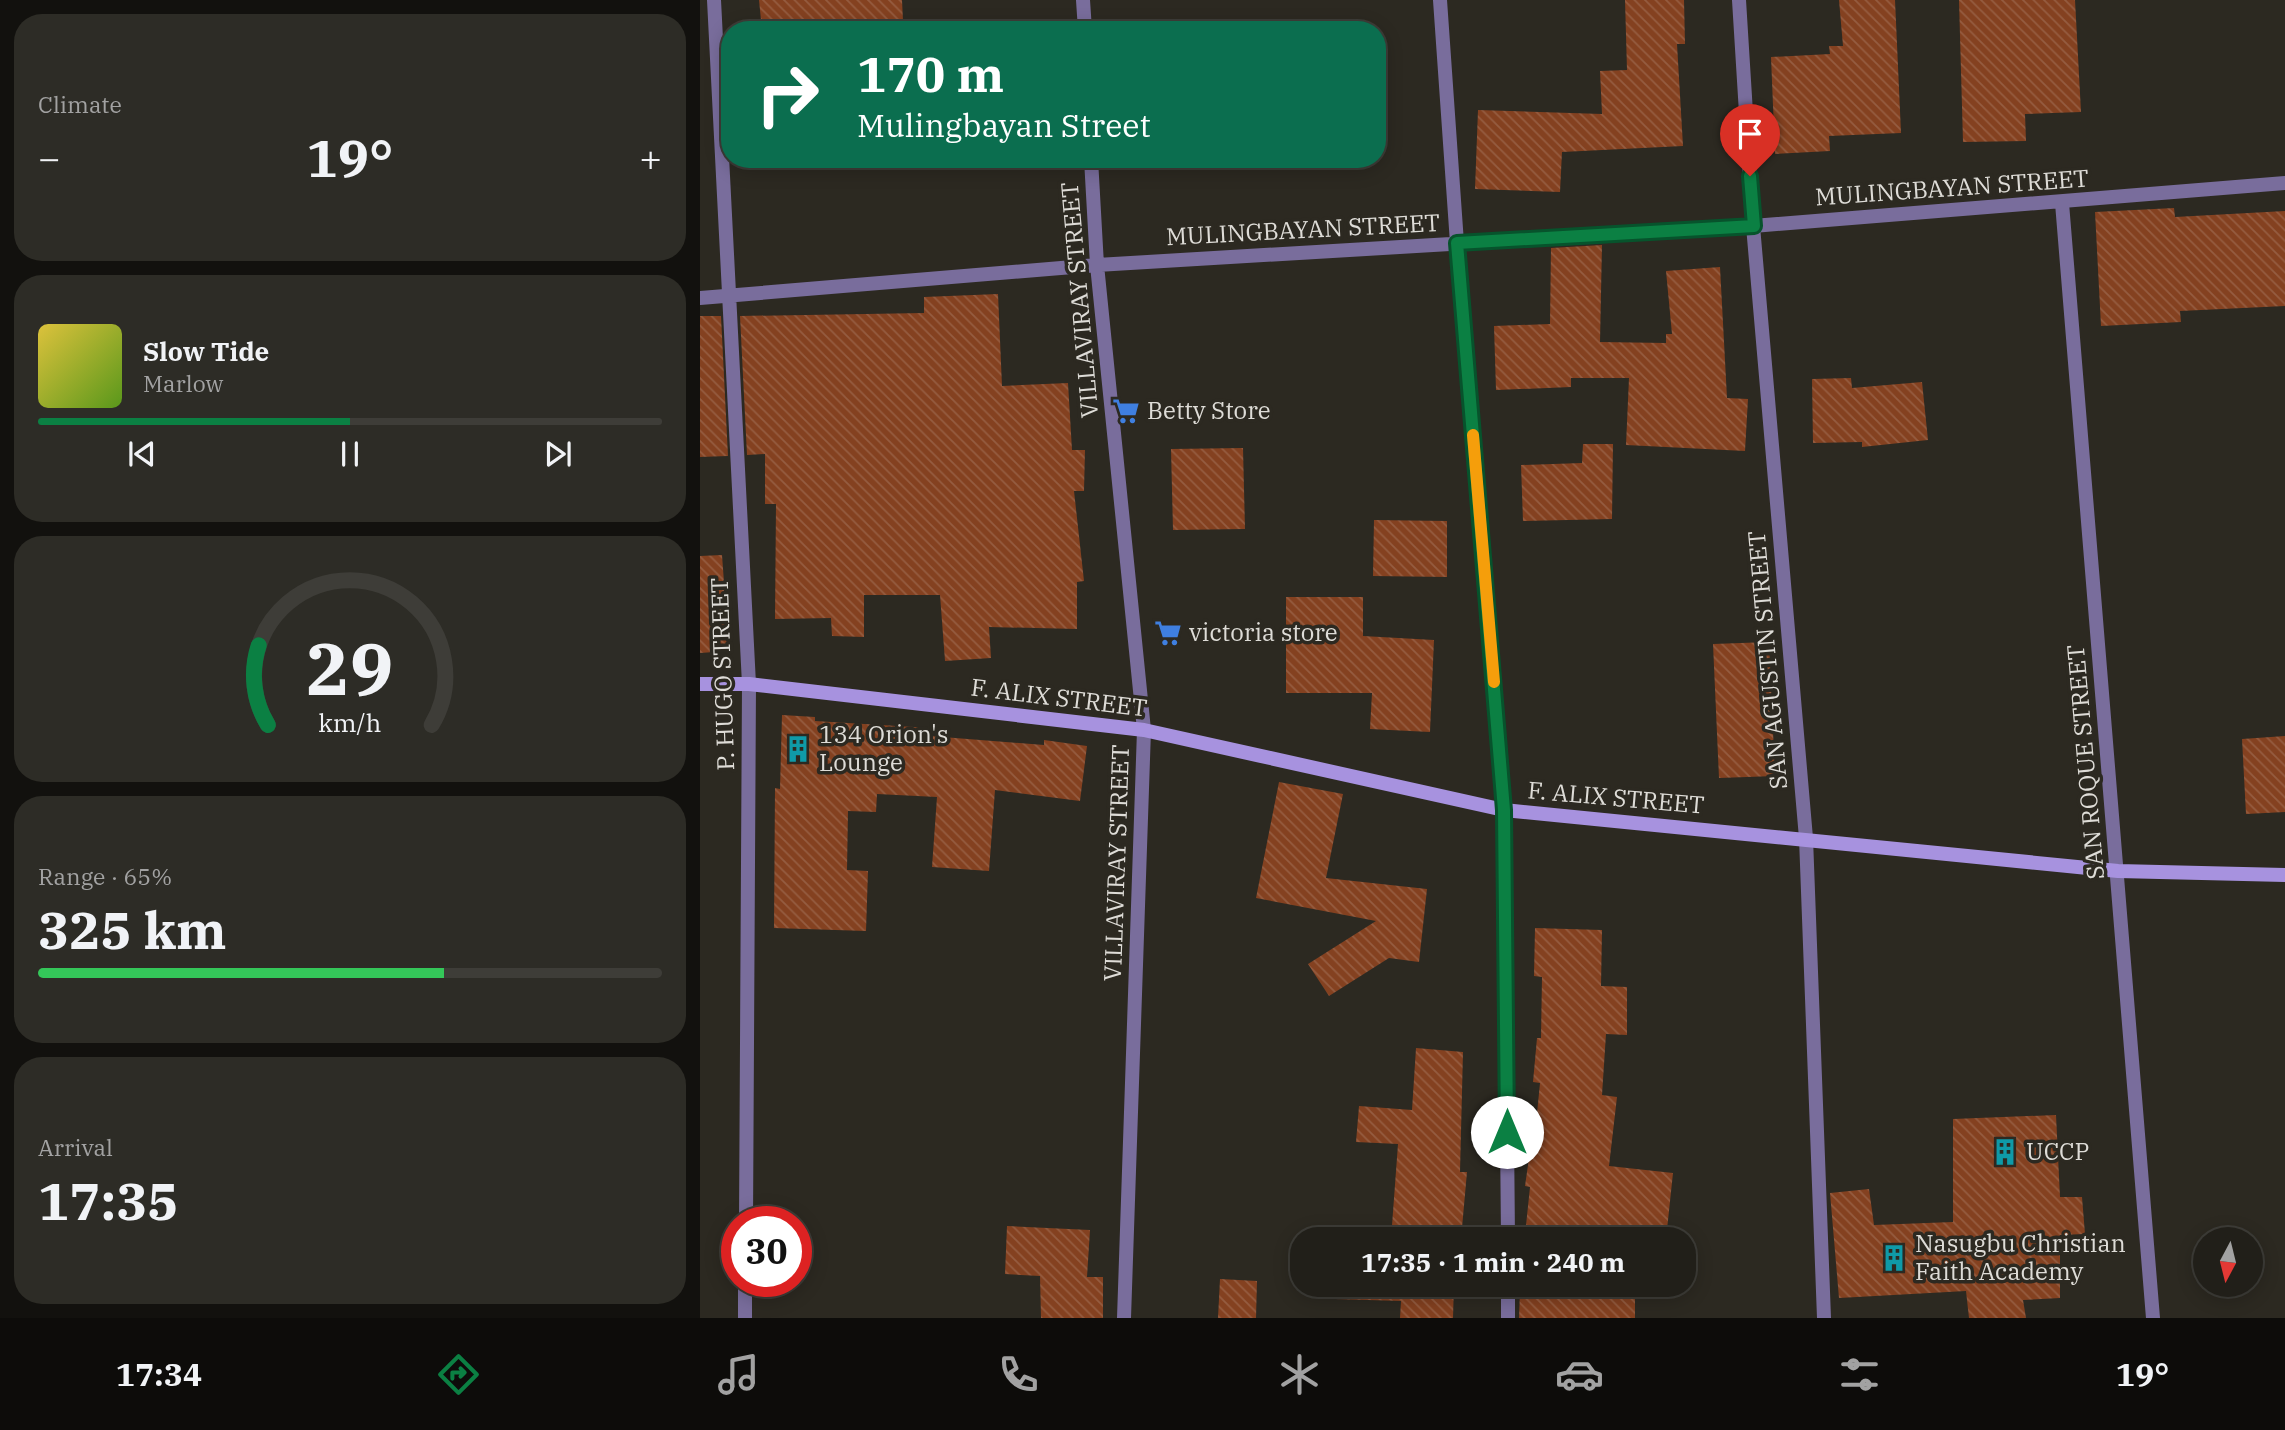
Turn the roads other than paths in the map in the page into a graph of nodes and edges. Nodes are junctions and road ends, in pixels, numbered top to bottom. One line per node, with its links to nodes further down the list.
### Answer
1 (714, 0): 6 (street, P. HUGO STREET)
2 (1083, 0): 5 (street)
3 (1440, 0): 12 (street)
4 (1739, 0): 11 (street, SAN AGUSTIN STREET)
5 (1084, 21)
6 (721, 138)
7 (723, 168): 14 (street, P. HUGO STREET)
8 (1092, 168): 13 (street, VILLAVIRAY STREET)
9 (2285, 183): 10 (street, MULINGBAYAN STREET)
10 (2062, 203): 11 (street, MULINGBAYAN STREET); 21 (street, SAN ROQUE STREET)
11 (1754, 226): 12 (street, MULINGBAYAN STREET); 20 (street, SAN AGUSTIN STREET)
12 (1457, 243): 13 (street, MULINGBAYAN STREET); 19 (street)
13 (1097, 265): 14 (street, MULINGBAYAN STREET); 18 (street, VILLAVIRAY STREET)
14 (729, 295): 15 (street, MULINGBAYAN STREET); 17 (street, P. HUGO STREET)
15 (700, 298)
16 (700, 684): 17 (main road, F. ALIX STREET)
17 (750, 684): 18 (main road, F. ALIX STREET); 23 (street, P. HUGO STREET)
18 (1144, 730): 19 (main road, F. ALIX STREET); 28 (street, VILLAVIRAY STREET)
19 (1504, 810): 20 (main road, F. ALIX STREET); 24 (street)
20 (1807, 838): 21 (main road, F. ALIX STREET); 30 (street, SAN AGUSTIN STREET)
21 (2118, 871): 22 (main road, F. ALIX STREET); 31 (street, SAN ROQUE STREET)
22 (2285, 875)
23 (746, 1206)
24 (1508, 1227)
25 (746, 1297): 27 (street)
26 (1508, 1297): 29 (street)
27 (745, 1318)
28 (1124, 1318)
29 (1508, 1318)
30 (1824, 1318)
31 (2153, 1318)

